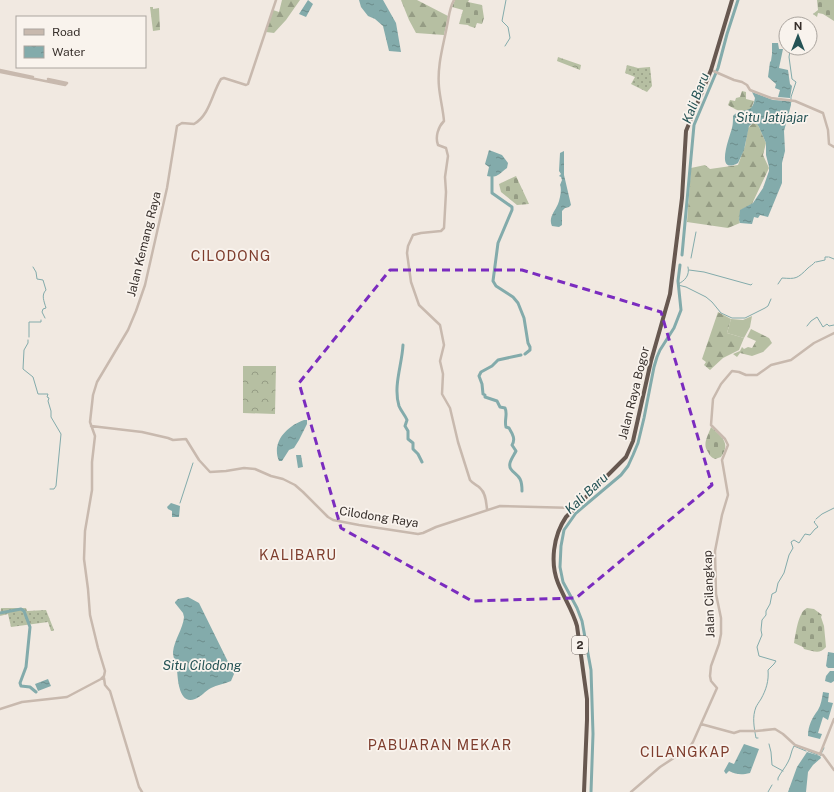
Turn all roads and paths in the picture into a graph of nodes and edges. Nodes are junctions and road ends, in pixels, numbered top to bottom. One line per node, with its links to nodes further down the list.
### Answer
1 (276, 0): 8 (street, Jalan Kemang Raya)
2 (454, 0): 10 (street)
3 (732, 0): 4 (highway, Jalan Raya Bogor / 2)
4 (712, 70): 6 (street); 9 (highway, Jalan Raya Bogor / 2)
5 (0, 71): 5 (street)
6 (834, 147)
7 (834, 333): 14 (street, Jalan Cilangkap)
8 (90, 426): 10 (street, Cilodong Raya); 11 (street, Jalan Kemang Raya)
9 (577, 506): 10 (street, Cilodong Raya); 18 (highway, Jalan Raya Bogor / 2)
10 (487, 509)
11 (104, 677): 12 (street); 17 (street, Jalan Kemang Raya)
12 (0, 708)
13 (834, 719): 15 (street)
14 (701, 724): 15 (street); 19 (street, Jalan Cilangkap)
15 (821, 754): 16 (street)
16 (834, 770)
17 (142, 792)
18 (585, 792)
19 (631, 792)

